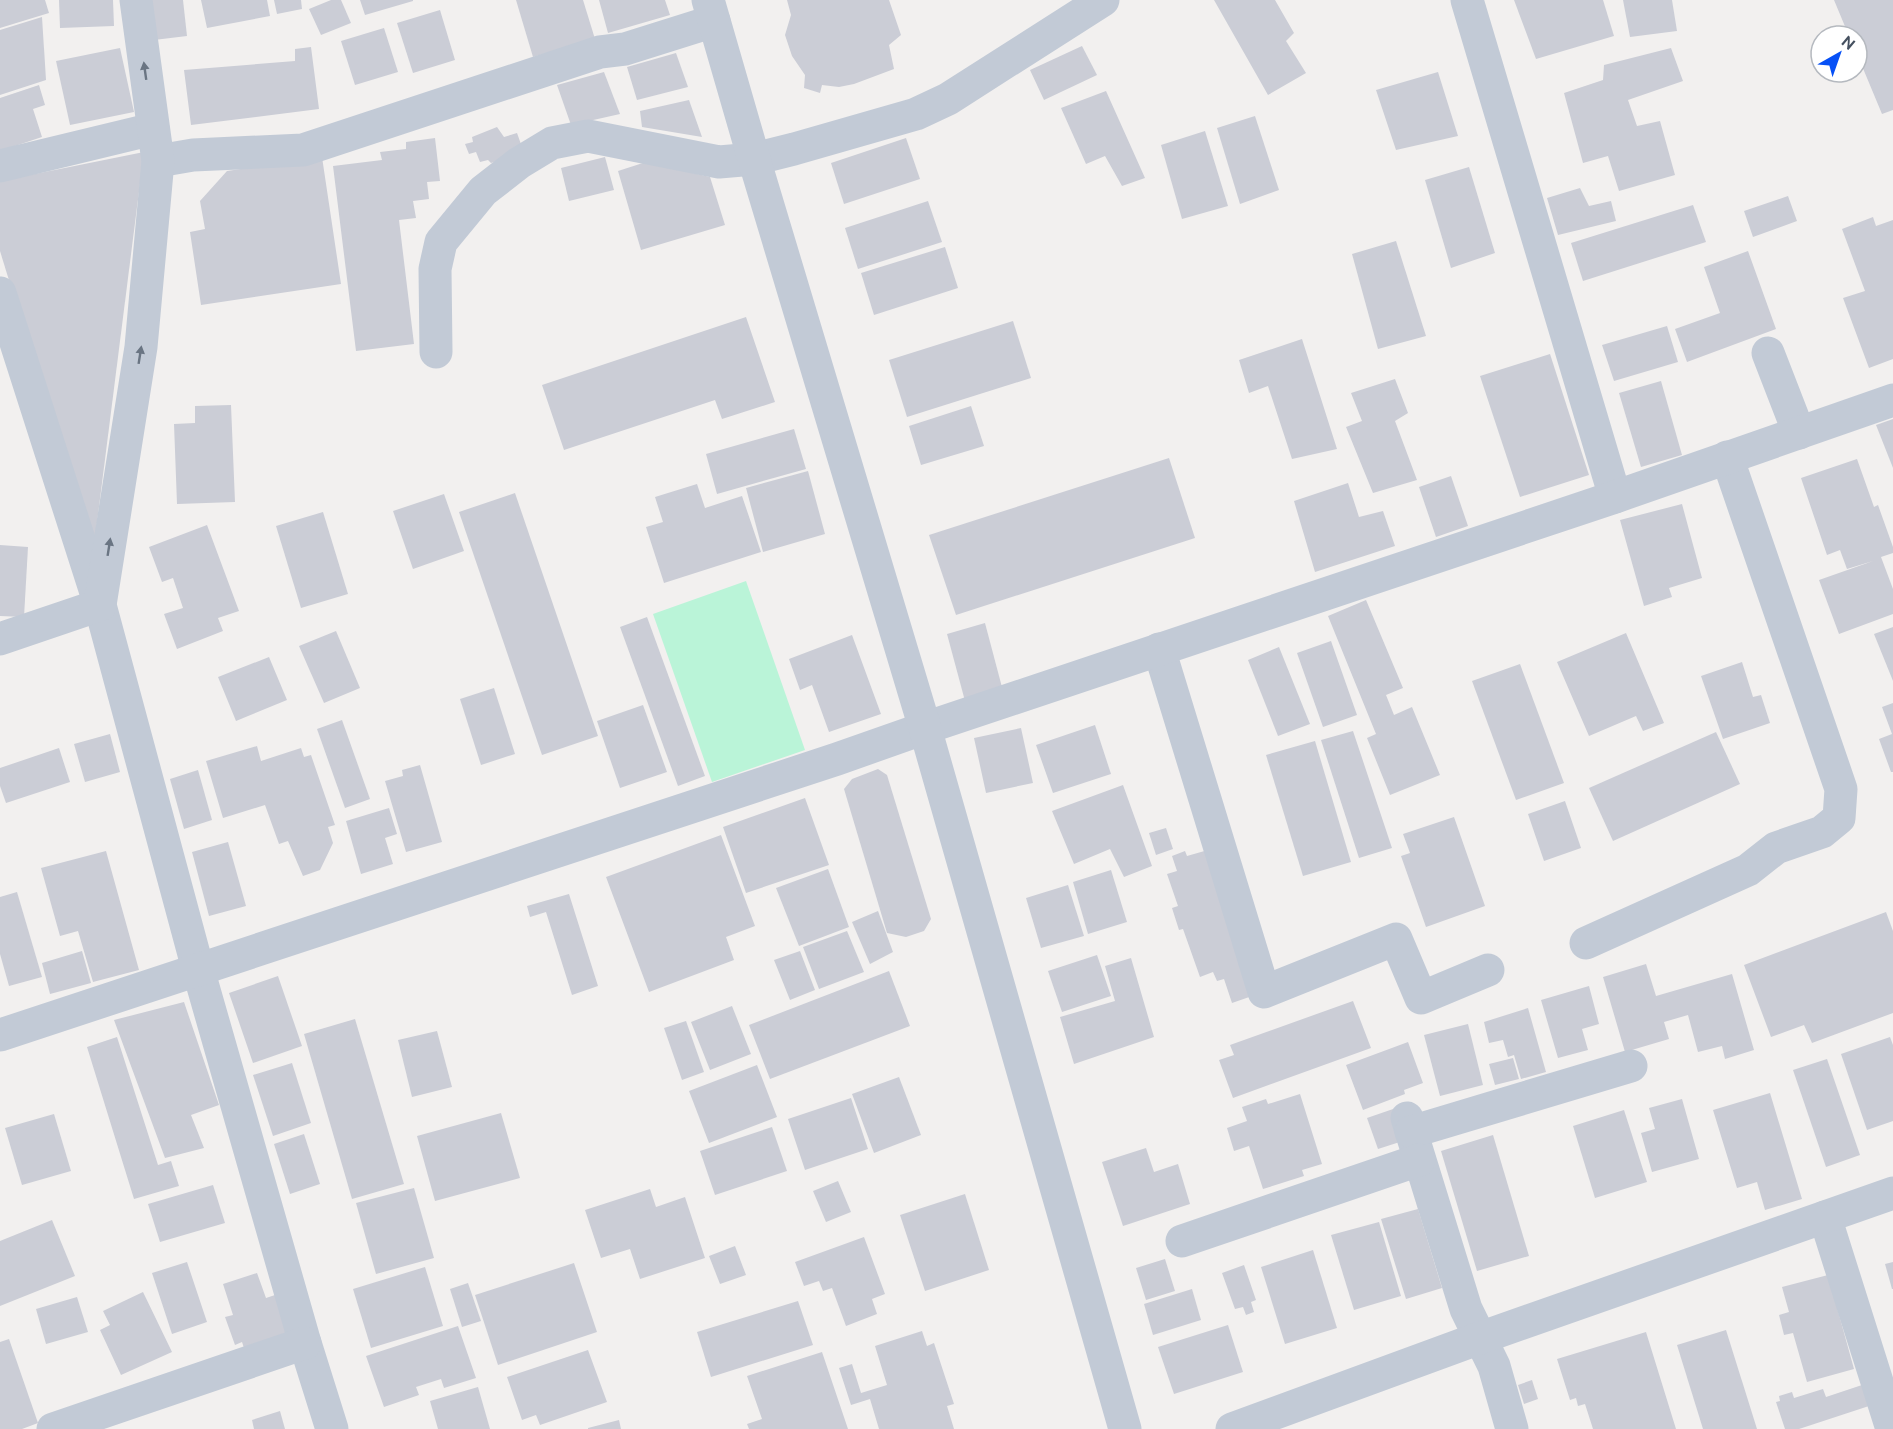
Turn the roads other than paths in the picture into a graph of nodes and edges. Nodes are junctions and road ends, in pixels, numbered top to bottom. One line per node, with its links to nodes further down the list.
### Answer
1 (136, 0): 5 (street, one-way to 1)
2 (1103, 0): 6 (street)
3 (1467, 0): 15 (street)
4 (711, 11): 6 (street); 7 (street)
5 (153, 129): 7 (street); 8 (street)
6 (754, 159): 10 (street); 19 (street)
7 (158, 161): 16 (street, one-way to 7)
8 (0, 166)
9 (0, 293): 16 (street)
10 (435, 352)
11 (1768, 353): 13 (street)
12 (1893, 400): 13 (street)
13 (1799, 433): 14 (street)
14 (1726, 457): 15 (street); 20 (street)
15 (1615, 497): 18 (street)
16 (100, 605): 17 (street); 21 (street)
17 (0, 639)
18 (1159, 649): 19 (street); 22 (street)
19 (925, 728): 21 (street); 33 (street)
20 (1586, 943)
21 (198, 969): 23 (street); 30 (street)
22 (1488, 970)
23 (0, 1035)
24 (1631, 1066): 25 (street)
25 (1412, 1137): 28 (street); 29 (street)
26 (1893, 1193): 27 (street)
27 (1825, 1217): 29 (street); 36 (street)
28 (1182, 1241)
29 (1480, 1338): 34 (street); 35 (street)
30 (305, 1343): 31 (street); 32 (street)
31 (53, 1429)
32 (332, 1429)
33 (1125, 1429)
34 (1232, 1429)
35 (1512, 1429)
36 (1892, 1429)

